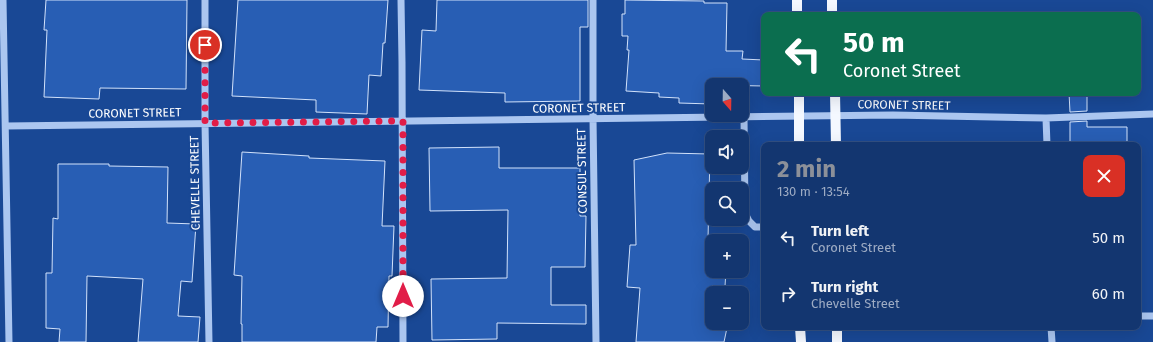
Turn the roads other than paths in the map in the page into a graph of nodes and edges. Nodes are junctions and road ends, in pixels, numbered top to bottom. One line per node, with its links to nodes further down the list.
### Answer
1 (3, 0): 21 (street)
2 (205, 0): 20 (street, CHEVELLE STREET)
3 (401, 0): 18 (street)
4 (593, 0): 16 (street, CONSUL STREET)
5 (797, 0): 7 (main road)
6 (832, 0): 8 (main road)
7 (797, 12)
8 (832, 12)
9 (799, 96): 14 (main road)
10 (835, 96): 12 (main road)
11 (1153, 114): 17 (street, CORONET STREET)
12 (836, 115): 14 (street, CORONET STREET); 17 (street, CORONET STREET); 23 (main road)
13 (749, 116): 14 (street, CORONET STREET)
14 (799, 116): 22 (main road)
15 (705, 117): 16 (street, CORONET STREET)
16 (593, 118): 18 (street, CORONET STREET); 36 (street, CONSUL STREET)
17 (1046, 118): 24 (street)
18 (403, 121): 20 (street, CORONET STREET); 35 (street)
19 (744, 122): 25 (street)
20 (205, 123): 21 (street, CORONET STREET); 34 (street, CHEVELLE STREET)
21 (6, 126): 26 (street)
22 (799, 142)
23 (836, 142)
24 (1047, 142)
25 (761, 227)
26 (8, 314): 27 (street); 33 (street)
27 (0, 315)
28 (1141, 316): 29 (street)
29 (1153, 316)
30 (800, 330): 37 (main road)
31 (837, 330): 38 (main road)
32 (1052, 330): 39 (street)
33 (9, 342)
34 (209, 342)
35 (403, 342)
36 (596, 342)
37 (800, 342)
38 (837, 342)
39 (1052, 342)

